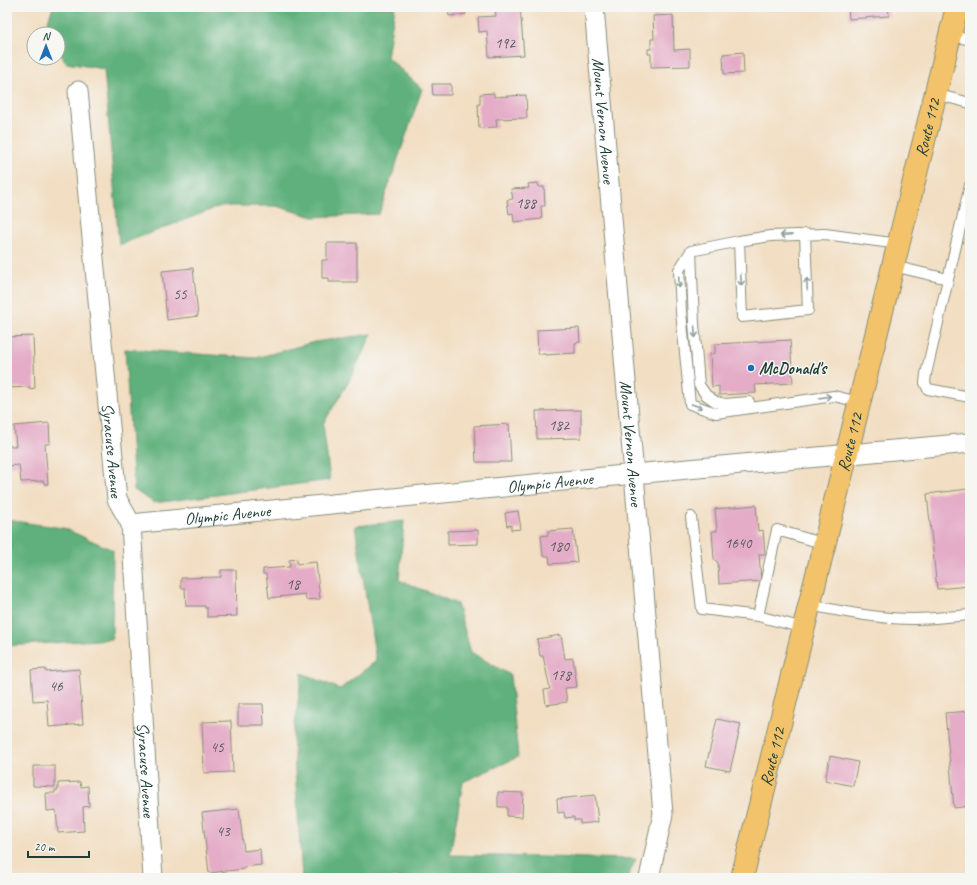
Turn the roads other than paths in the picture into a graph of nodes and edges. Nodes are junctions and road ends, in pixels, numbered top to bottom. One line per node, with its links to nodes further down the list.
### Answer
1 (594, 7): 19 (street, Mount Vernon Avenue)
2 (957, 7): 3 (main road, Route 112)
3 (960, 37): 5 (main road, Route 112)
4 (78, 91): 21 (street, Syracuse Avenue)
5 (935, 94): 6 (lane); 10 (main road, Route 112)
6 (970, 103)
7 (970, 185): 13 (lane)
8 (806, 234): 9 (lane, one-way to 9); 9 (lane, one-way to 8); 10 (lane)
9 (739, 241): 11 (lane)
10 (899, 244): 12 (main road, Route 112)
11 (691, 251): 15 (lane, one-way to 15); 15 (lane, one-way to 15)
12 (893, 266): 13 (lane); 16 (main road, Route 112)
13 (948, 279): 14 (lane)
14 (970, 397)
15 (794, 402): 16 (lane, one-way to 16)
16 (859, 402): 18 (main road, Route 112)
17 (970, 443): 18 (street, Olympic Avenue)
18 (846, 454): 19 (street, Olympic Avenue); 22 (main road, Route 112)
19 (634, 474): 21 (street, Olympic Avenue); 28 (street, Mount Vernon Avenue)
20 (691, 517): 25 (lane)
21 (131, 524): 27 (street, Syracuse Avenue)
22 (825, 544): 23 (main road, Route 112); 25 (lane)
23 (810, 605): 24 (lane); 26 (main road, Route 112)
24 (970, 615)
25 (758, 616): 26 (lane)
26 (804, 628): 29 (main road, Route 112)
27 (153, 878)
28 (649, 878)
29 (742, 878)

